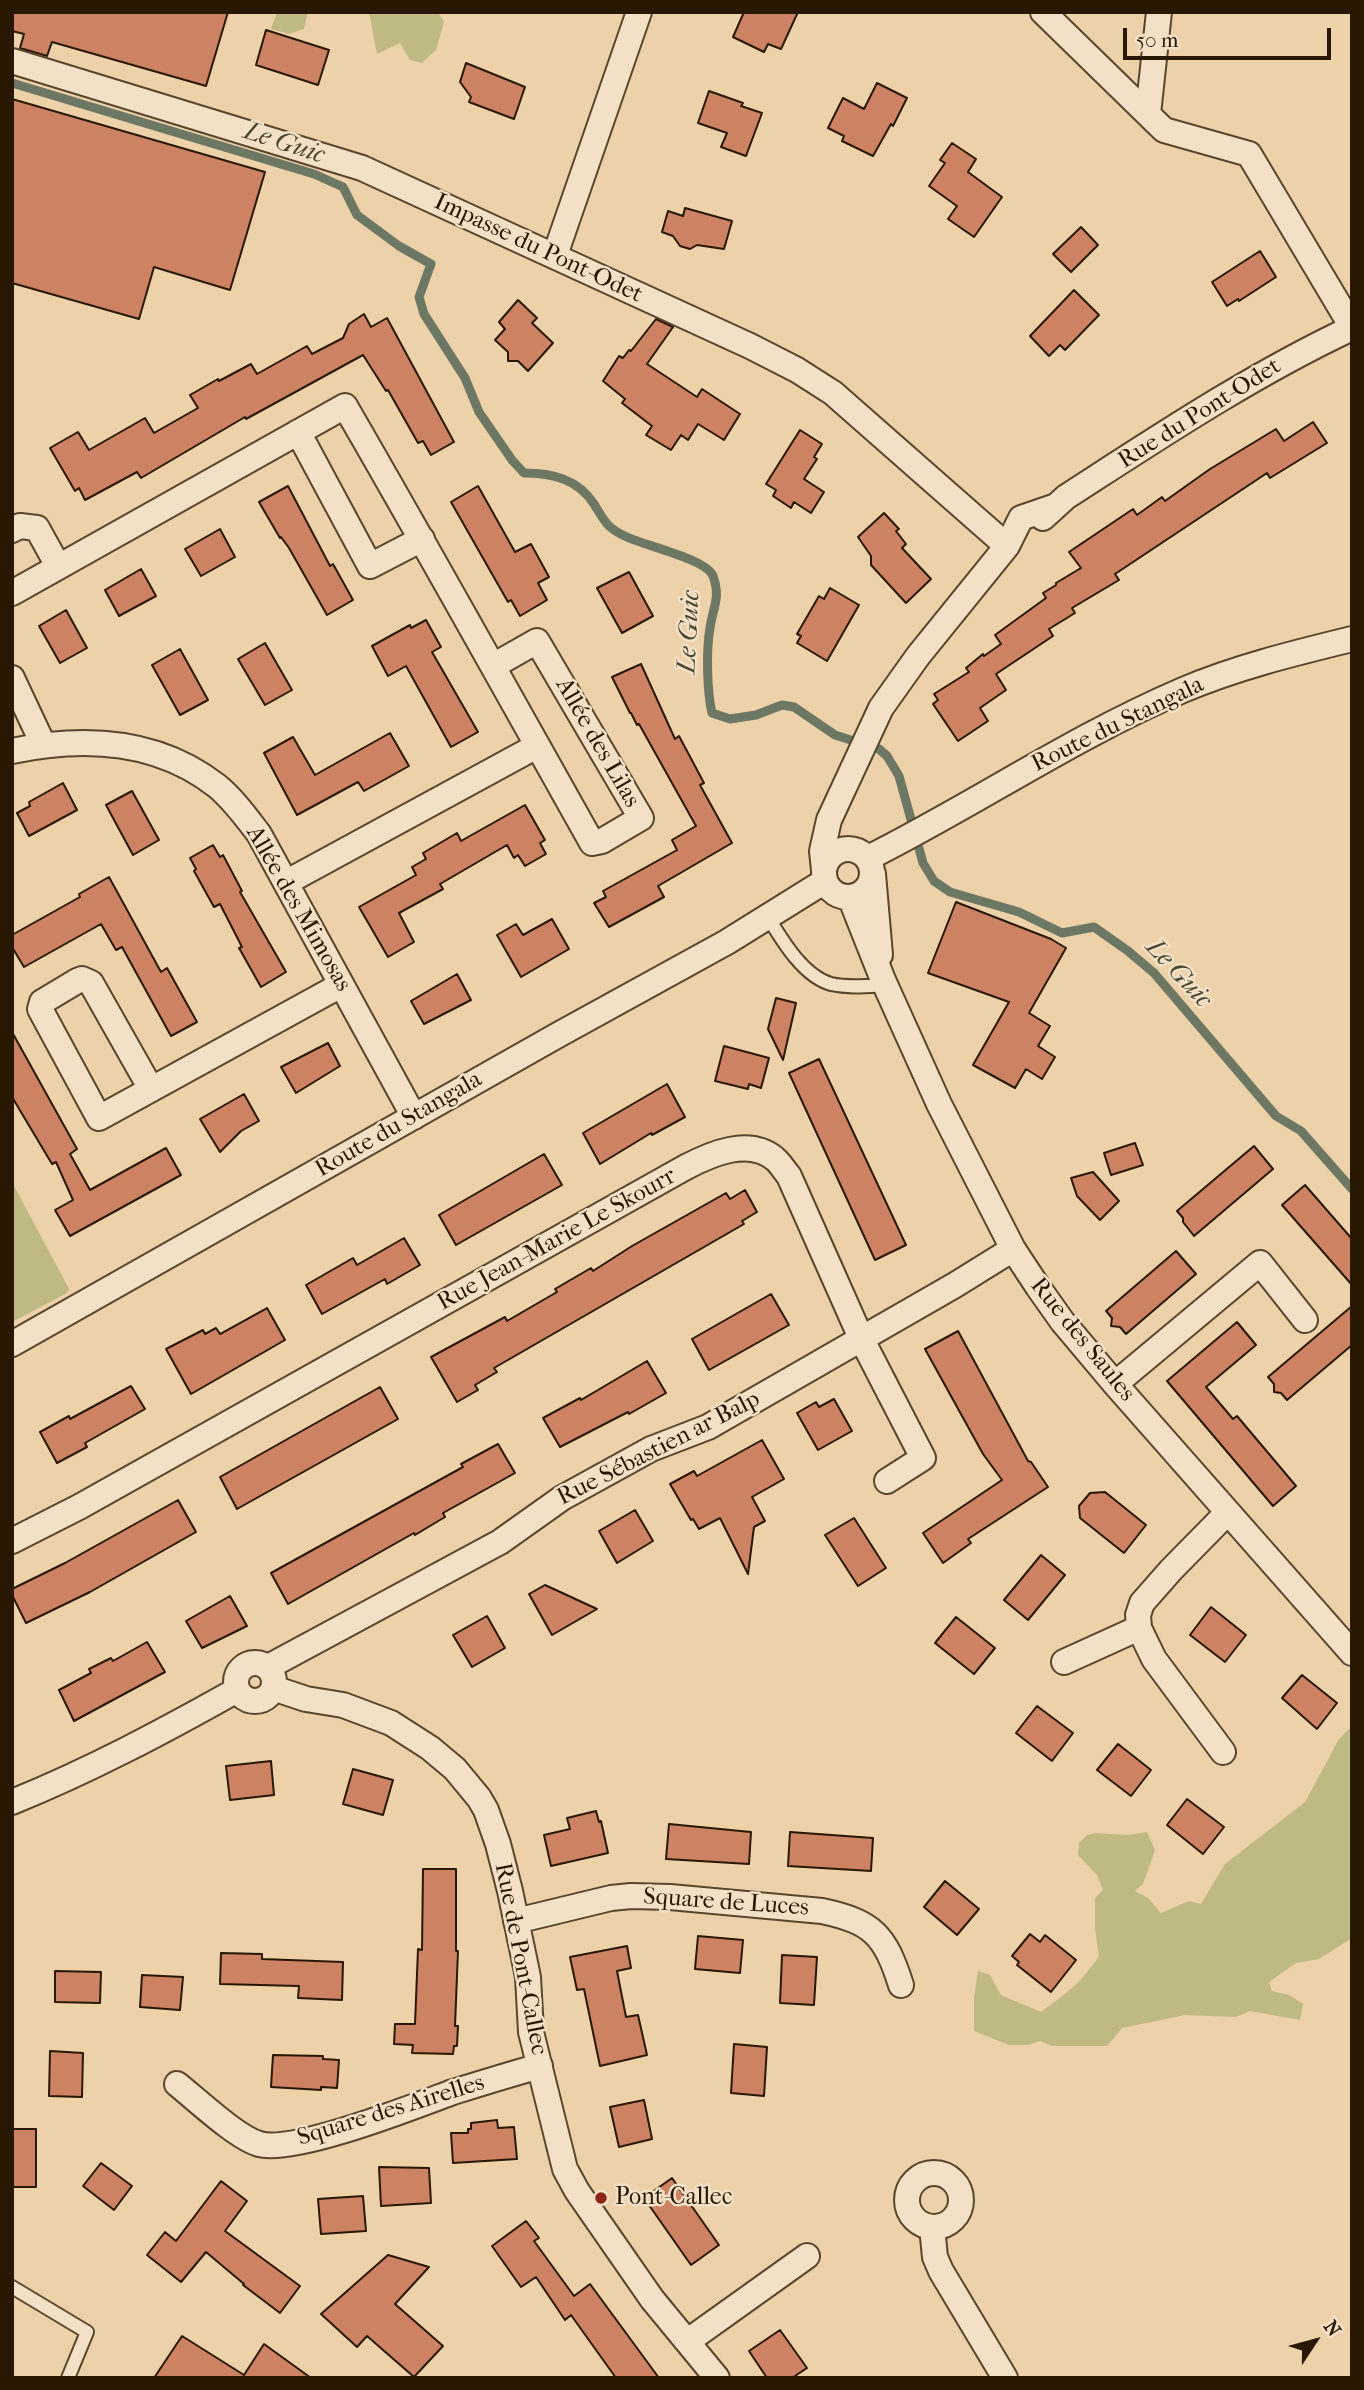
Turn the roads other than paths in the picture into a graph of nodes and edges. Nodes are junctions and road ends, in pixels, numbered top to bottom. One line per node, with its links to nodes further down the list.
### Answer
1 (639, 12): 6 (street)
2 (1044, 12): 5 (street, Rue du Pont-Odet)
3 (1159, 12): 5 (street)
4 (12, 61): 6 (street, Impasse du Pont-Odet)
5 (1148, 114): 7 (street, Rue du Pont-Odet)
6 (555, 255): 11 (street, Impasse du Pont-Odet)
7 (1352, 327): 11 (street, Rue du Pont-Odet)
8 (298, 432): 10 (street, Allée des Lilas); 10 (street); 12 (street, Allée des Lilas)
9 (12, 530): 12 (street)
10 (422, 539): 15 (street, Allée des Lilas)
11 (1006, 545): 20 (street, Rue du Pont-Odet)
12 (58, 566): 13 (street, Allée des Lilas)
13 (12, 593)
14 (1352, 639): 22 (street, Route du Stangala)
15 (493, 666): 18 (street, Allée des Lilas); 18 (street, Allée des Lilas)
16 (12, 678): 17 (street)
17 (43, 744): 19 (street, Allée des Mimosas); 23 (street, Allée des Mimosas)
18 (537, 746): 23 (street)
19 (12, 751)
20 (849, 781): 21 (street, Rue du Pont-Odet); 24 (street, Rue du Pont-Odet)
21 (845, 849): 22 (street); 24 (street)
22 (871, 867): 24 (street); 26 (street, Rue des Saules)
23 (287, 882): 27 (street, Allée des Mimosas)
24 (834, 886): 25 (street, Route du Stangala); 26 (street, Rue des Saules)
25 (777, 911): 26 (lane); 29 (street, Route du Stangala)
26 (884, 983): 30 (street, Rue des Saules)
27 (341, 985): 28 (street); 29 (street, Allée des Mimosas)
28 (151, 1089): 28 (street)
29 (414, 1117): 33 (street, Route du Stangala)
30 (1013, 1249): 32 (street, Rue Sébastien ar Balp); 34 (street, Rue des Saules)
31 (1305, 1320): 34 (street)
32 (861, 1338): 35 (street, Rue Jean-Marie Le Skourr); 37 (street, Rue Jean-Marie Le Skourr); 41 (street, Rue Sébastien ar Balp)
33 (13, 1344)
34 (1115, 1384): 36 (street, Rue des Saules)
35 (887, 1481)
36 (1227, 1513): 38 (street); 39 (street, Rue des Saules)
37 (13, 1539)
38 (1139, 1628): 40 (street); 42 (street)
39 (1352, 1653)
40 (1064, 1661)
41 (270, 1678): 43 (street, Rue Sébastien ar Balp); 44 (street, Rue de Pont-Callec)
42 (1223, 1752)
43 (12, 1802)
44 (516, 1921): 45 (street, Square de Luces); 46 (street, Rue de Pont-Callec)
45 (901, 1984)
46 (540, 2066): 47 (street, Square des Airelles); 51 (street, Rue de Pont-Callec)
47 (177, 2084)
48 (932, 2227): 54 (street)
49 (807, 2256): 51 (street)
50 (12, 2287): 52 (lane)
51 (688, 2341): 53 (street, Rue de Pont-Callec)
52 (68, 2378)
53 (717, 2378)
54 (1005, 2378)

